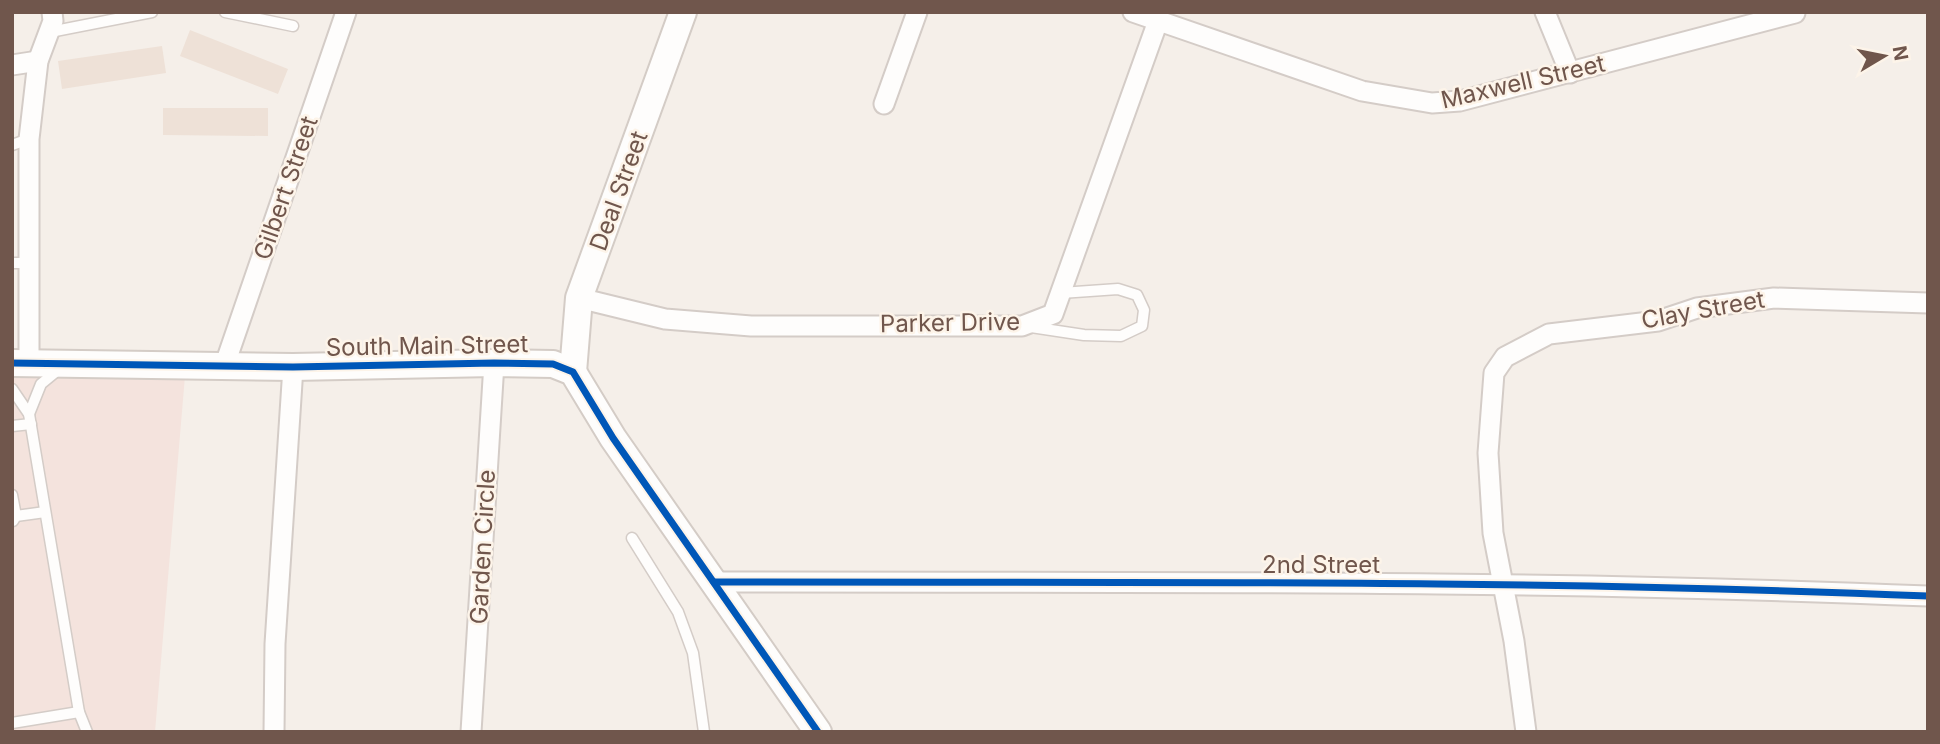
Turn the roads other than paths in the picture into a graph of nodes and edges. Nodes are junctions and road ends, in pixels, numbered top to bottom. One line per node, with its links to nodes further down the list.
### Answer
1 (52, 12): 12 (street)
2 (152, 12): 12 (lane)
3 (225, 12): 11 (lane)
4 (346, 12): 26 (street, Gilbert Street)
5 (683, 12): 20 (street, Deal Street)
6 (917, 12): 16 (street)
7 (1133, 12): 10 (street, Maxwell Street)
8 (1545, 12): 15 (street)
9 (1795, 13): 15 (street, Maxwell Street)
10 (1158, 21): 15 (street, Maxwell Street); 19 (street, Parker Drive)
11 (293, 26)
12 (50, 32): 13 (street)
13 (38, 61): 14 (street); 17 (street)
14 (12, 65)
15 (1570, 73)
16 (884, 104)
17 (21, 142): 18 (street)
18 (21, 263): 23 (street)
19 (1061, 293): 22 (street, Parker Drive); 22 (lane)
20 (579, 298): 22 (street, Parker Drive); 28 (street, Deal Street)
21 (1928, 303): 37 (street, Clay Street)
22 (1022, 326)
23 (20, 363): 24 (street, South Main Street)
24 (70, 363): 26 (street, South Main Street); 30 (lane)
25 (494, 363): 27 (street, South Main Street); 28 (street, South Main Street); 43 (street, Garden Circle)
26 (225, 364): 27 (street, South Main Street)
27 (293, 367): 42 (street)
28 (573, 372): 36 (street)
29 (12, 389): 30 (lane)
30 (30, 419): 31 (lane); 33 (lane)
31 (12, 426)
32 (12, 495): 34 (lane)
33 (45, 512): 34 (lane); 39 (lane)
34 (14, 519)
35 (632, 538): 44 (lane)
36 (714, 582): 37 (street, 2nd Street); 45 (street)
37 (1502, 584): 38 (street, 2nd Street); 46 (street)
38 (1928, 596)
39 (79, 712): 40 (lane); 41 (lane)
40 (12, 723)
41 (87, 732)
42 (274, 732)
43 (471, 732)
44 (704, 732)
45 (818, 732)
46 (1525, 732)

